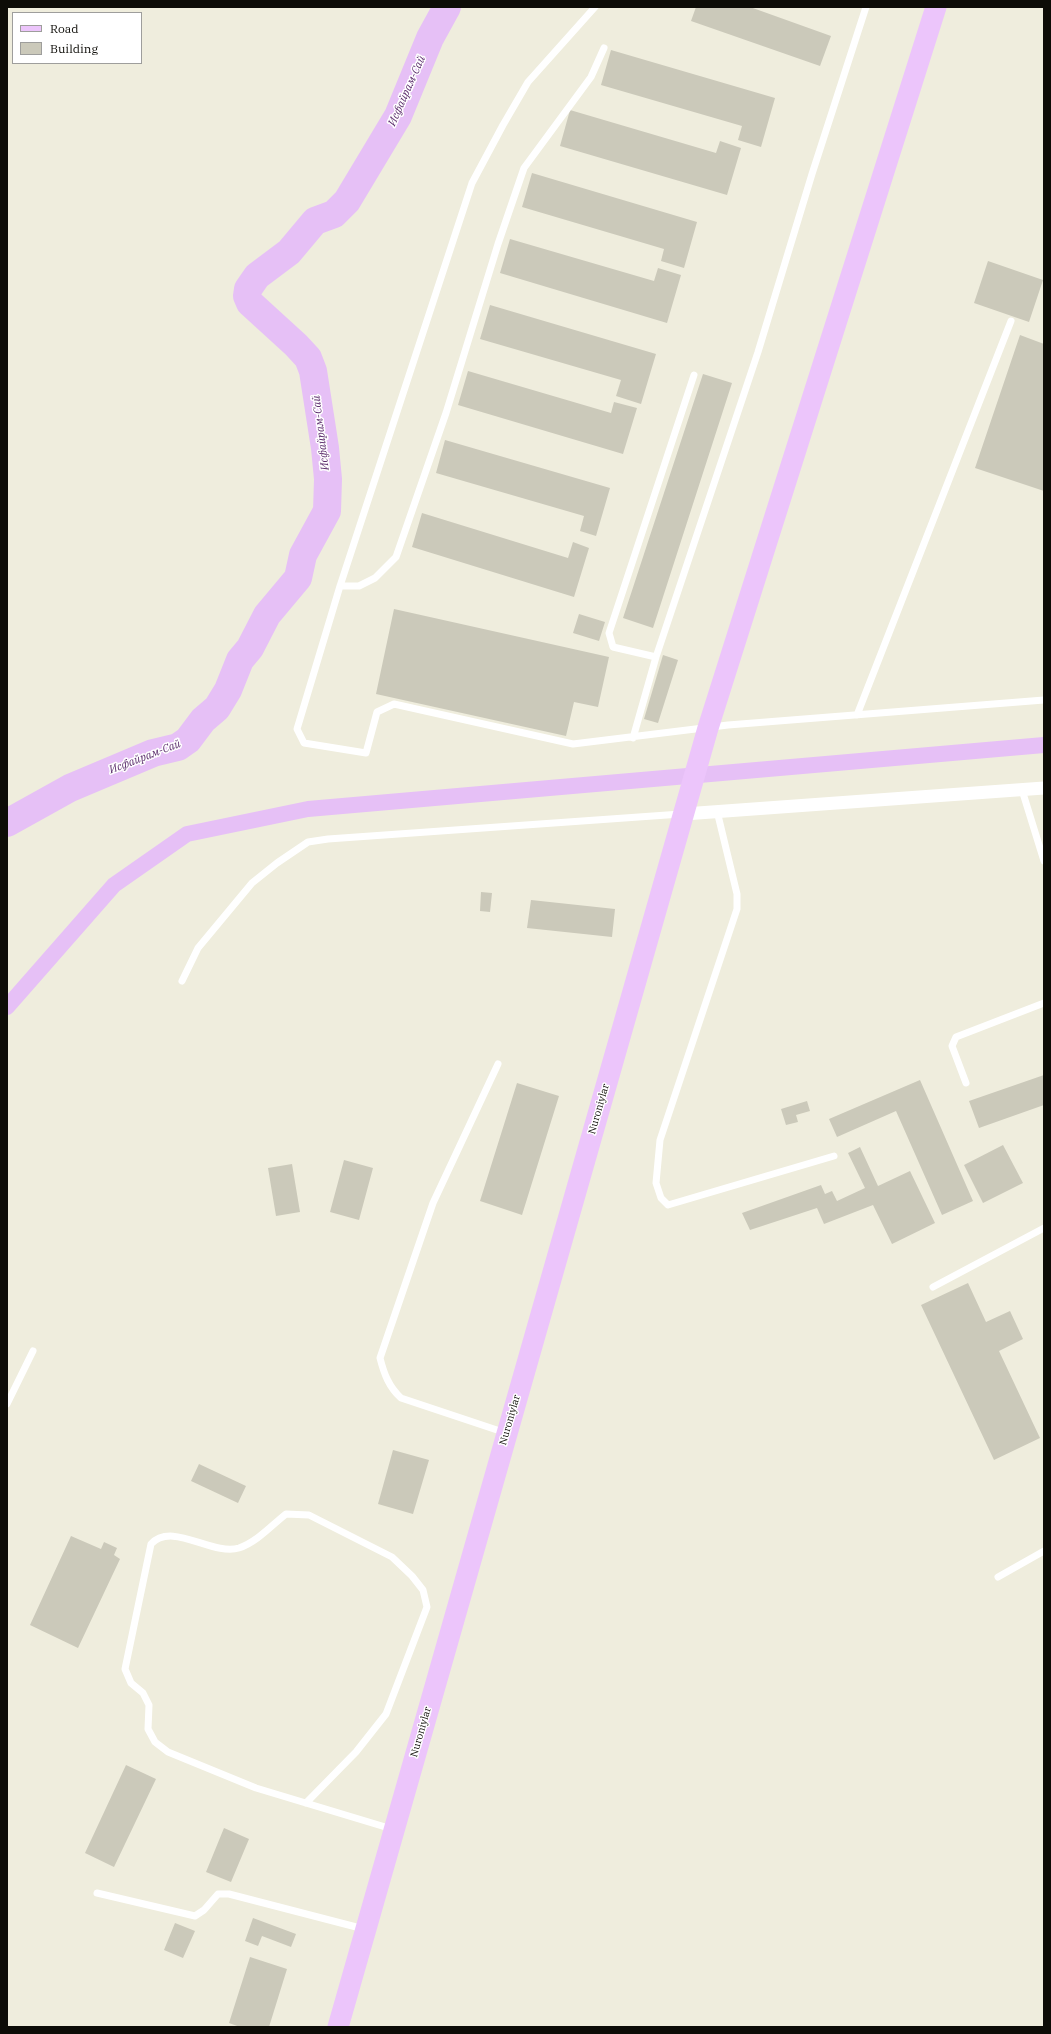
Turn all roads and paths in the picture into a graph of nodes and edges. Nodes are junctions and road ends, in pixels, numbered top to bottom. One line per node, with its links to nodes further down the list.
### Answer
1 (595, 7): 7 (lane)
2 (866, 7): 8 (lane)
3 (936, 7): 11 (main road, Nuroniylar)
4 (604, 48): 7 (lane)
5 (1011, 321): 10 (lane)
6 (694, 376): 8 (lane)
7 (340, 586): 12 (lane)
8 (656, 657): 12 (lane)
9 (1044, 700): 10 (lane)
10 (857, 715): 11 (lane)
11 (708, 728): 12 (lane); 16 (main road, Nuroniylar)
12 (633, 738)
13 (1044, 788): 14 (street)
14 (1022, 790): 15 (street); 17 (lane)
15 (718, 811): 16 (street); 22 (lane)
16 (684, 814): 18 (lane); 27 (main road, Nuroniylar)
17 (1044, 861)
18 (182, 981)
19 (1044, 1002): 21 (lane)
20 (498, 1064): 27 (lane)
21 (966, 1083)
22 (834, 1156)
23 (1044, 1228): 24 (lane)
24 (933, 1287)
25 (33, 1351): 26 (lane)
26 (7, 1404)
27 (506, 1433): 31 (main road, Nuroniylar)
28 (1044, 1551): 29 (lane)
29 (998, 1577)
30 (306, 1803): 30 (lane); 31 (lane)
31 (394, 1830): 33 (main road, Nuroniylar)
32 (97, 1893): 33 (lane)
33 (366, 1929): 34 (main road, Nuroniylar)
34 (338, 2027)

